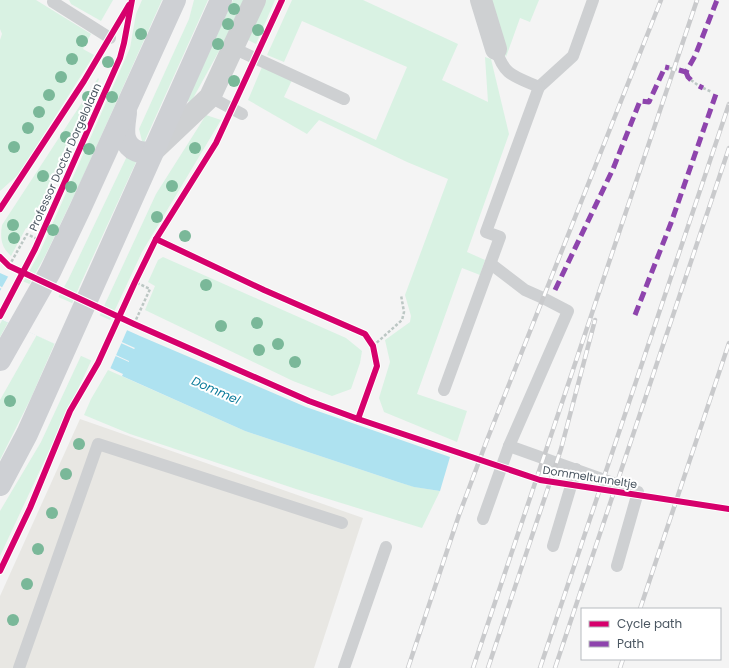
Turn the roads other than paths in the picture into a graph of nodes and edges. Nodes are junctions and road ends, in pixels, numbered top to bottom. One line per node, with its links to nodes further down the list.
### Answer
1 (175, 0): 13 (main road)
2 (221, 0): 15 (main road)
3 (255, 0): 8 (street)
4 (481, 0): 9 (street)
5 (593, 0): 10 (lane)
6 (53, 1): 7 (lane)
7 (110, 38)
8 (233, 48): 11 (street); 12 (lane)
9 (496, 49): 10 (lane)
10 (539, 87): 16 (lane)
11 (210, 97): 14 (lane); 15 (street)
12 (344, 98)
13 (127, 107): 15 (main road); 17 (main road)
14 (242, 114)
15 (153, 151): 21 (main road)
16 (490, 264): 18 (lane); 19 (lane)
17 (0, 360)
18 (444, 390)
19 (509, 446): 20 (lane); 22 (lane)
20 (576, 470): 24 (lane); 26 (lane)
21 (0, 485)
22 (483, 519)
23 (342, 522): 27 (lane)
24 (553, 546)
25 (386, 547): 28 (lane)
26 (617, 566)
27 (19, 668)
28 (344, 668)

